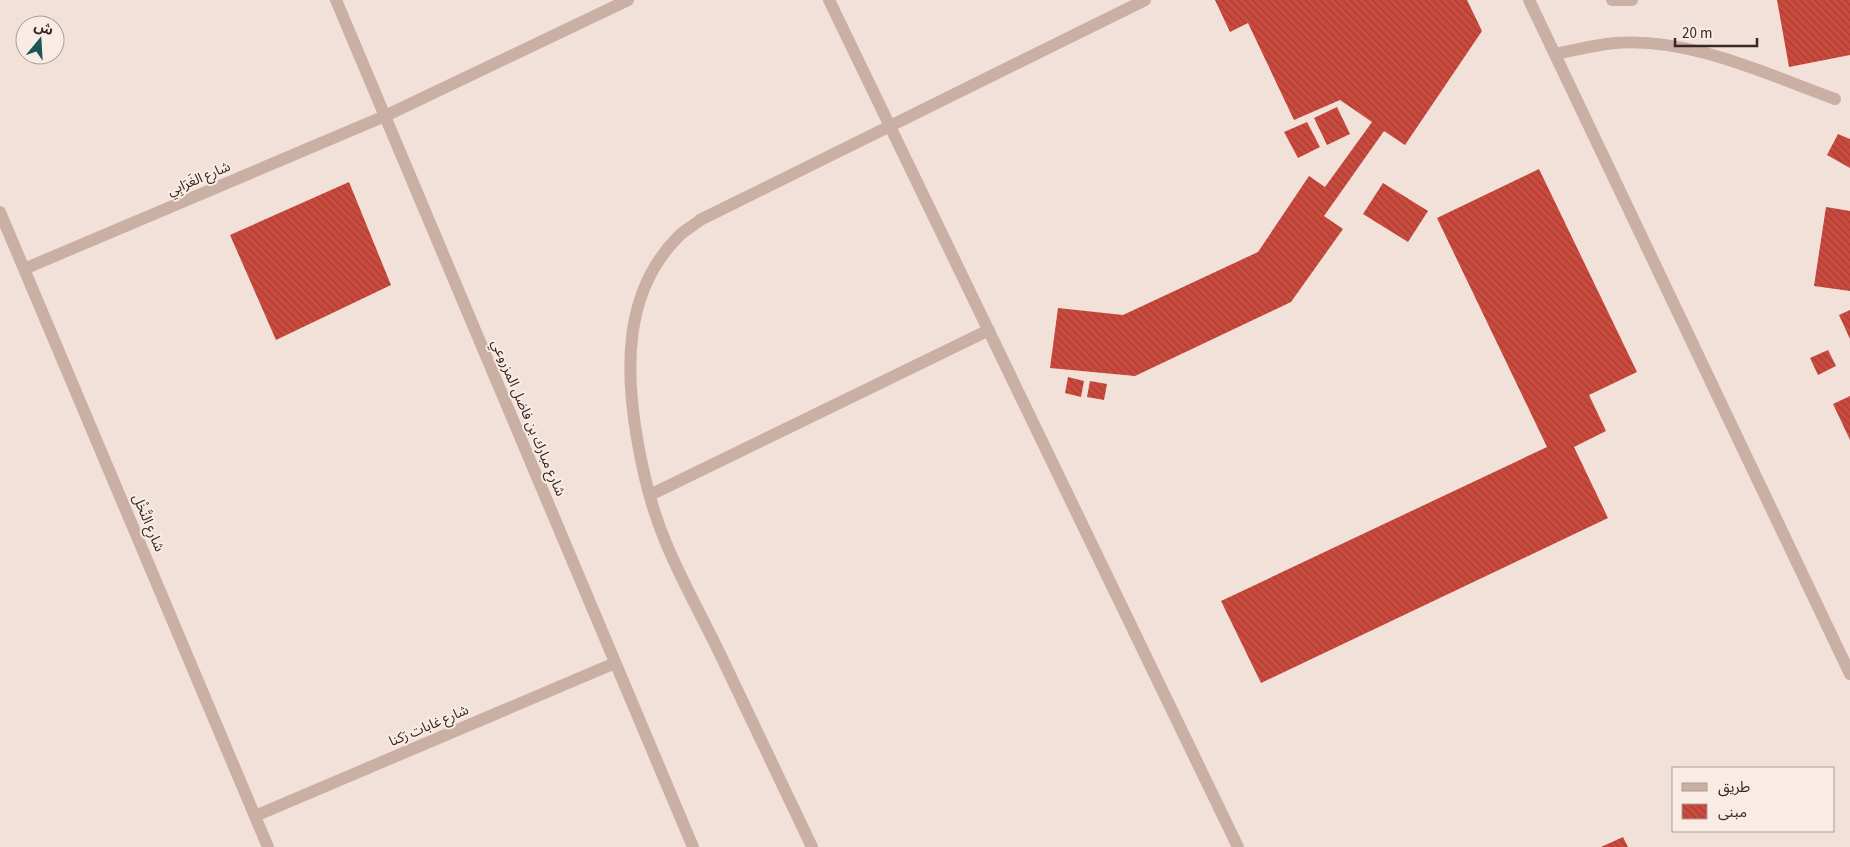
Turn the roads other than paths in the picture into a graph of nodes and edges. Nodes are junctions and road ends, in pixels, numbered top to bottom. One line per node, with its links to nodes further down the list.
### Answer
1 (336, 0): 10 (street, شارع مبارك بن فاضل المزروعي)
2 (628, 0): 10 (street, شارع الغَرَابِي)
3 (829, 0): 11 (street)
4 (1145, 0): 11 (street)
5 (1529, 0): 8 (street)
6 (1612, 0): 7 (street)
7 (1632, 0)
8 (1555, 54): 9 (street); 17 (street)
9 (1835, 99)
10 (385, 116): 13 (street, شارع الغَرَابِي); 16 (street, شارع مبارك بن فاضل المزروعي)
11 (891, 127): 14 (street); 15 (street)
12 (0, 212): 13 (street, شارع النَّخْل)
13 (24, 270): 18 (street, شارع النَّخْل)
14 (989, 330): 15 (street); 22 (street)
15 (650, 495): 21 (street)
16 (615, 663): 18 (street, شارع غابات رَكنا); 20 (street, شارع مبارك بن فاضل المزروعي)
17 (1850, 674)
18 (255, 816): 19 (street, شارع النَّخْل)
19 (268, 847)
20 (693, 847)
21 (812, 847)
22 (1238, 847)

